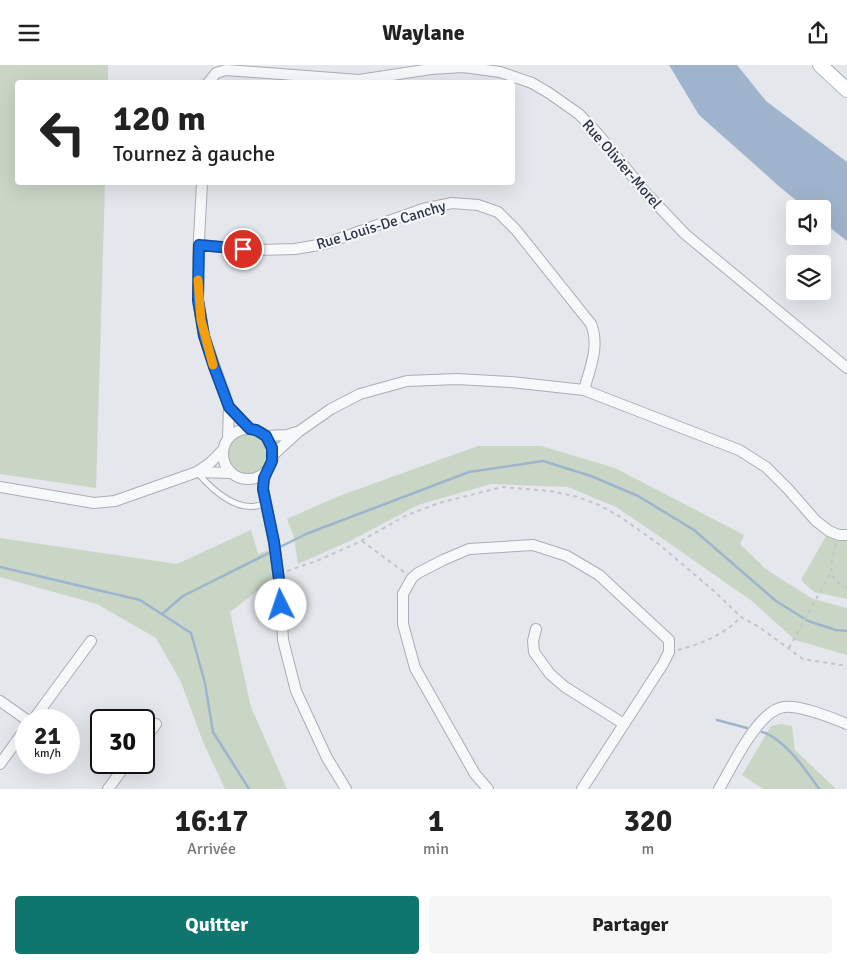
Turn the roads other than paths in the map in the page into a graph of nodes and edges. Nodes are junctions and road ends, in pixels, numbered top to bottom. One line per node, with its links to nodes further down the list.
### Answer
1 (820, 65): 5 (main road)
2 (210, 80): 3 (street, Rue Olivier-Morel)
3 (359, 80)
4 (359, 80): 8 (street, Rue Olivier-Morel)
5 (847, 89)
6 (202, 185): 7 (street)
7 (199, 245): 9 (street, Rue Louis-De Canchy); 10 (street)
8 (847, 368)
9 (584, 390): 12 (street); 23 (street)
10 (229, 407): 11 (street); 14 (street)
11 (250, 429): 13 (street); 14 (street)
12 (298, 432): 13 (street); 16 (street)
13 (266, 436): 16 (street)
14 (228, 438): 15 (street)
15 (223, 450): 18 (street); 19 (street)
16 (273, 455): 17 (street)
17 (267, 470): 20 (street); 22 (street)
18 (197, 472): 19 (street); 21 (street); 22 (lane)
19 (231, 473): 20 (street)
20 (244, 479): 22 (street)
21 (0, 487)
22 (265, 503): 35 (street)
23 (843, 535)
24 (536, 629): 29 (street)
25 (91, 641): 27 (street)
26 (0, 701): 28 (street)
27 (40, 709)
28 (15, 712)
29 (624, 724): 36 (street); 37 (street)
30 (847, 724): 38 (street)
31 (15, 744): 32 (street)
32 (0, 764)
33 (119, 774): 34 (street)
34 (108, 789)
35 (346, 789)
36 (488, 789)
37 (582, 789)
38 (719, 789)

